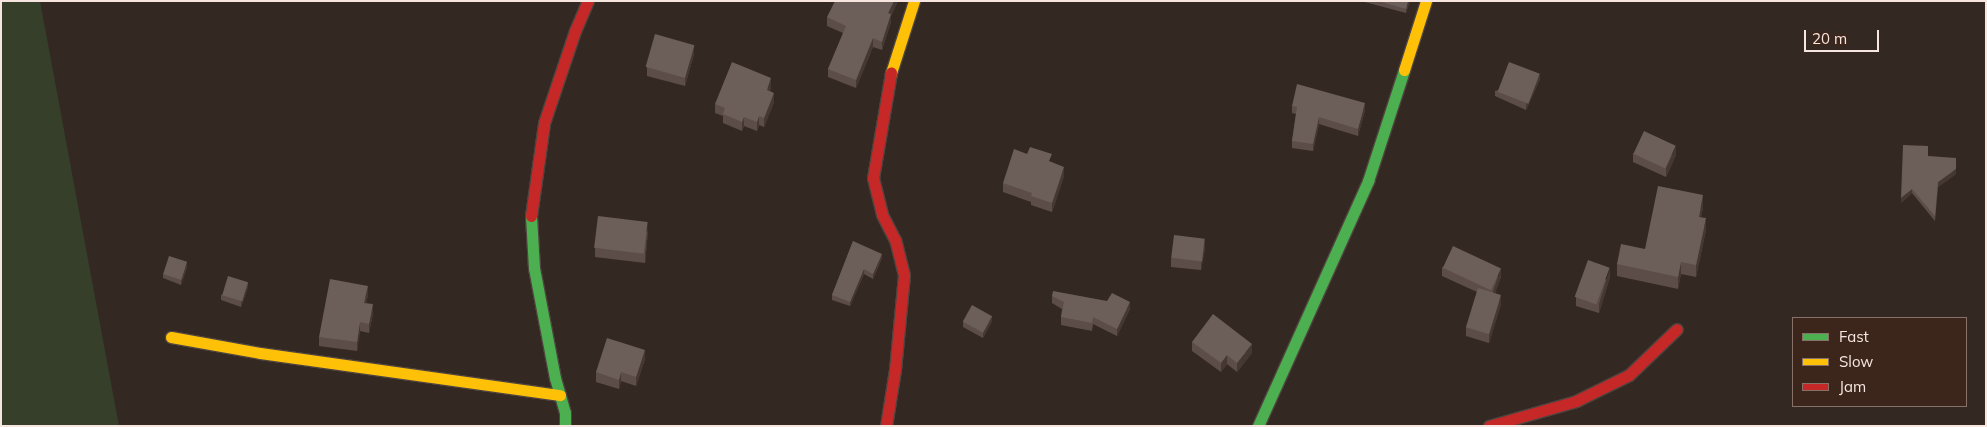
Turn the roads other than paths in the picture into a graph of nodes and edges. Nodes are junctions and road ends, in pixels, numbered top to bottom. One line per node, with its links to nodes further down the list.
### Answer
1 (588, 1): 6 (street)
2 (914, 1): 8 (street)
3 (1426, 1): 9 (street)
4 (1677, 329): 10 (street)
5 (171, 337): 6 (street)
6 (560, 395): 7 (street)
7 (566, 426)
8 (886, 426)
9 (1258, 426)
10 (1488, 426)

